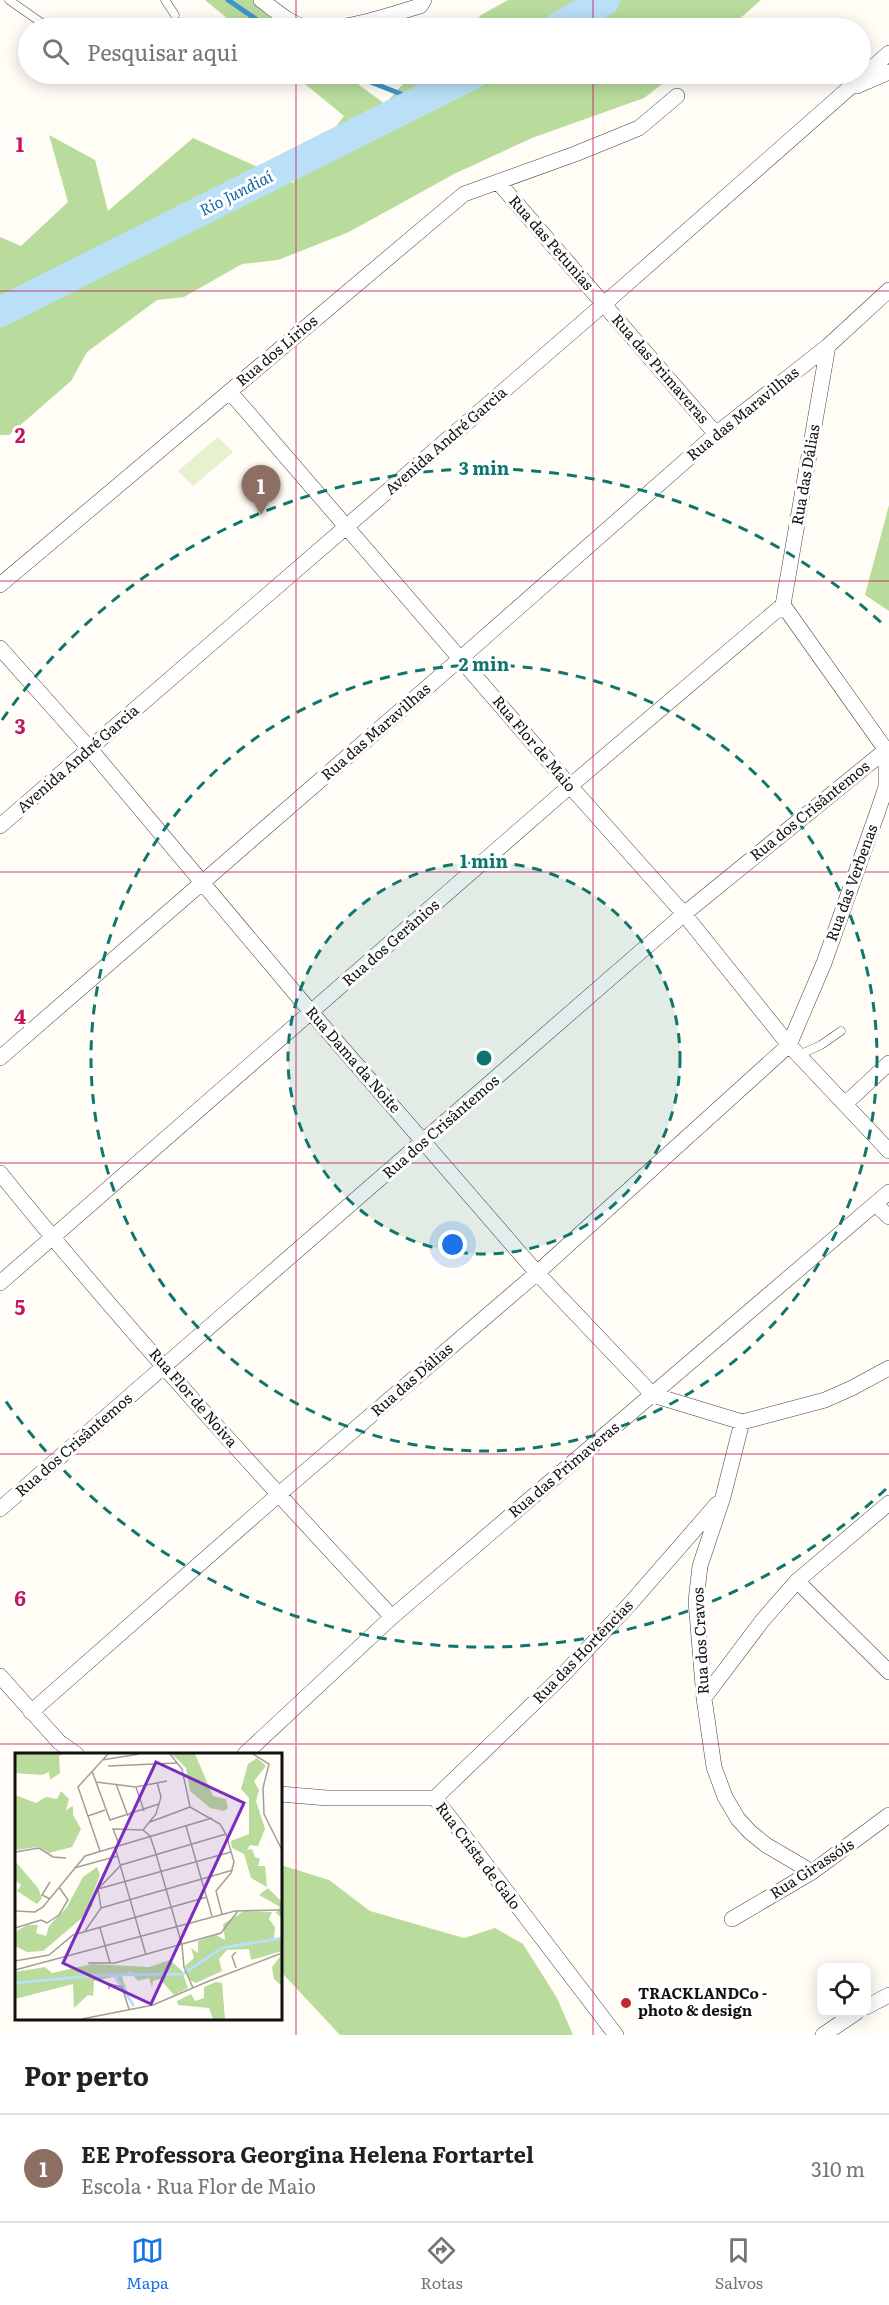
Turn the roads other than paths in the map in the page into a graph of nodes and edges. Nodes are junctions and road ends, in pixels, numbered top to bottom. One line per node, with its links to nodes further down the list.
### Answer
1 (9, 0): 6 (lane)
2 (165, 0): 5 (lane)
3 (261, 0): 7 (street)
4 (424, 0): 8 (street)
5 (175, 15)
6 (35, 18)
7 (287, 18)
8 (381, 18)
9 (889, 53): 10 (street, Avenida André Garcia)
10 (871, 68)
11 (889, 72): 12 (street)
12 (871, 80)
13 (852, 84): 15 (street, Avenida André Garcia)
14 (861, 84): 15 (street)
15 (843, 92): 19 (street, Avenida André Garcia)
16 (677, 96): 17 (street, Rua dos Lirios)
17 (498, 182): 19 (street, Rua das Petunias); 21 (street, Rua dos Lirios)
18 (889, 290): 20 (street, Rua das Maravilhas)
19 (604, 304): 22 (street, Rua das Primaveras); 23 (street, Avenida André Garcia)
20 (828, 346): 22 (street, Rua das Maravilhas); 25 (street, Rua das Dálias)
21 (230, 392): 23 (street, Rua Flor de Maio); 24 (street, Rua dos Lirios)
22 (716, 434): 27 (street, Rua das Maravilhas)
23 (345, 527): 27 (street, Rua Flor de Maio); 28 (street, Avenida André Garcia)
24 (0, 585)
25 (783, 604): 29 (street); 30 (street, Rua dos Gerânios)
26 (0, 648): 28 (street, Rua Dama da Noite)
27 (461, 658): 30 (street, Rua Flor de Maio); 32 (street, Rua das Maravilhas)
28 (90, 749): 31 (street, Avenida André Garcia); 32 (street, Rua Dama da Noite)
29 (886, 750): 33 (street, Rua dos Crisântemos); 36 (street, Rua das Verbenas)
30 (570, 786): 33 (street, Rua Flor de Maio); 34 (street, Rua dos Gerânios)
31 (0, 826)
32 (203, 883): 34 (street, Rua Dama da Noite); 37 (street, Rua das Maravilhas)
33 (684, 914): 36 (street, Rua Flor de Maio); 40 (street, Rua dos Crisântemos)
34 (311, 1012): 40 (street, Rua Dama da Noite); 46 (street, Rua dos Gerânios)
35 (841, 1031): 36 (lane)
36 (794, 1050): 39 (street); 47 (street, Rua das Dálias)
37 (0, 1058)
38 (889, 1063): 39 (street)
39 (845, 1104): 41 (street)
40 (424, 1142): 47 (street, Rua Dama da Noite); 49 (street, Rua dos Crisântemos)
41 (889, 1151)
42 (0, 1173): 46 (street, Rua Flor de Noiva)
43 (889, 1192): 44 (street, Rua das Primaveras)
44 (875, 1204): 45 (street); 51 (street, Rua das Primaveras)
45 (889, 1217)
46 (51, 1237): 48 (street, Rua dos Gerânios); 49 (street, Rua Flor de Noiva)
47 (537, 1273): 51 (street, Rua Dama da Noite); 53 (street, Rua das Dálias)
48 (0, 1283)
49 (165, 1366): 53 (street, Rua Flor de Noiva); 56 (street, Rua dos Crisântemos)
50 (889, 1368): 52 (street)
51 (653, 1395): 52 (street, Rua Dama da Noite); 58 (street, Rua das Primaveras)
52 (742, 1422): 54 (street, Rua dos Cravos)
53 (278, 1495): 58 (street, Rua Flor de Noiva); 62 (street, Rua das Dálias)
54 (723, 1497): 61 (street, Rua dos Cravos); 66 (street, Rua das Hortências)
55 (889, 1503): 57 (street)
56 (0, 1509)
57 (797, 1581): 59 (street); 61 (street)
58 (392, 1617): 64 (street, Rua das Primaveras)
59 (889, 1672)
60 (0, 1676): 62 (street)
61 (704, 1698): 68 (street, Rua dos Cravos)
62 (31, 1712): 63 (street)
63 (73, 1753)
64 (247, 1753)
65 (282, 1794): 66 (street, Rua Crista de Galo)
66 (435, 1798): 73 (street, Rua Crista de Galo)
67 (889, 1815): 68 (street, Rua Girassóis)
68 (812, 1872): 69 (street, Rua Girassóis)
69 (732, 1919)
70 (889, 1995): 71 (street)
71 (871, 2005)
72 (851, 2017): 74 (street)
73 (616, 2035)
74 (823, 2035)

